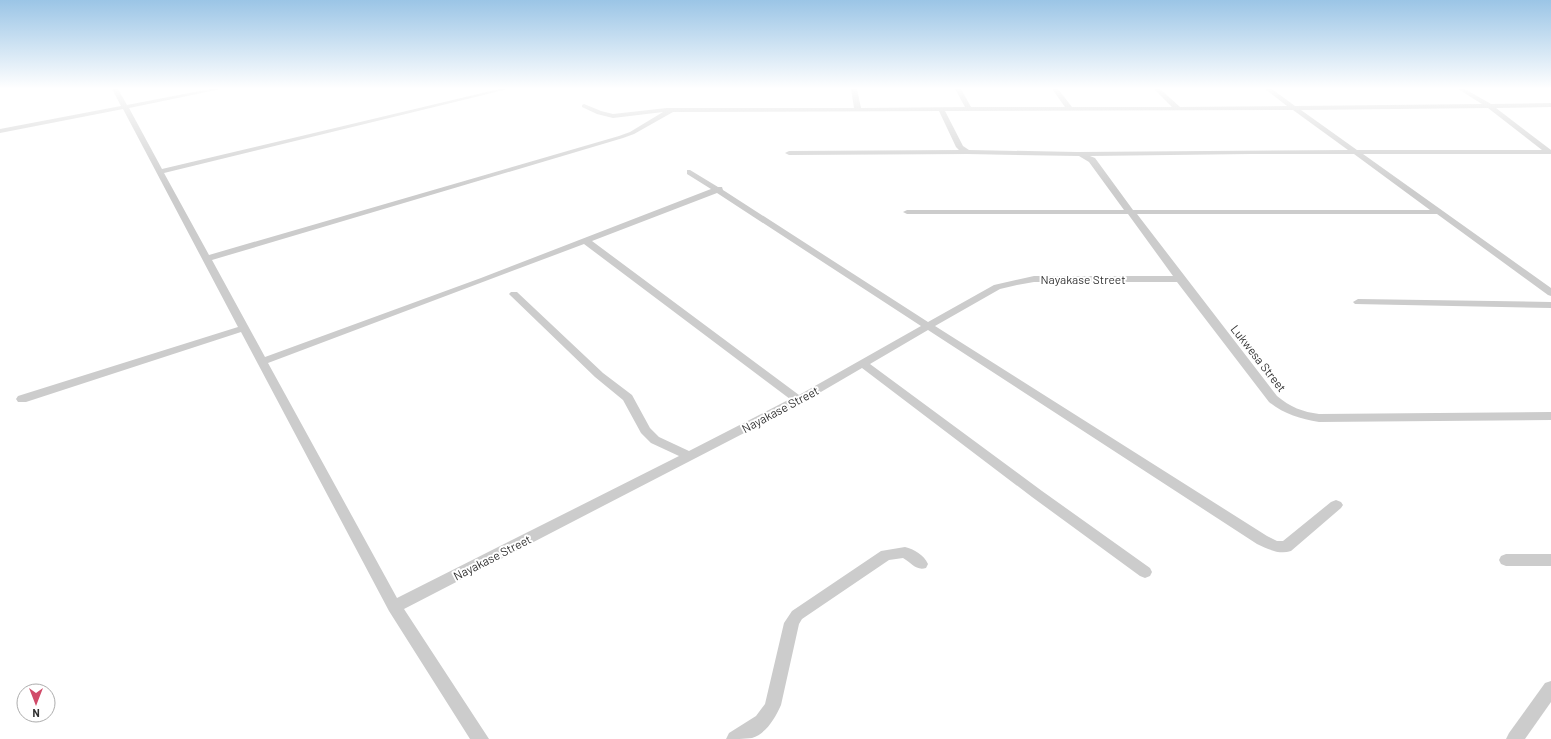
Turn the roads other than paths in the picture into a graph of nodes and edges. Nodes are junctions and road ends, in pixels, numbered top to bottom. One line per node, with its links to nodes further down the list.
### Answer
1 (39, 123): 8 (street)
2 (133, 123): 14 (street)
3 (362, 123): 14 (street)
4 (649, 123): 21 (street)
5 (948, 123): 9 (street)
6 (1317, 123): 12 (street)
7 (1513, 123): 10 (street)
8 (0, 131)
9 (968, 152): 11 (street); 13 (street)
10 (1550, 152): 12 (street)
11 (789, 153)
12 (1357, 153): 13 (street); 19 (street)
13 (1077, 154): 18 (street, Lukwesa Street)
14 (160, 172): 21 (street)
15 (690, 172): 16 (street)
16 (719, 189): 20 (street); 27 (street)
17 (907, 212): 18 (street)
18 (1132, 212): 19 (street); 22 (street, Lukwesa Street)
19 (1439, 212): 23 (street)
20 (584, 240): 29 (street); 32 (street)
21 (206, 259): 28 (street)
22 (1180, 279): 27 (street, Nayakase Street); 33 (street, Lukwesa Street)
23 (1551, 293)
24 (514, 294): 34 (street)
25 (1358, 302): 26 (street)
26 (1551, 305)
27 (928, 326): 30 (street, Nayakase Street); 35 (street)
28 (244, 328): 29 (street); 31 (street)
29 (262, 362): 40 (street)
30 (863, 364): 32 (street, Nayakase Street); 39 (street)
31 (22, 399)
32 (798, 400): 34 (street, Nayakase Street)
33 (1551, 416)
34 (690, 456): 40 (street, Nayakase Street)
35 (1336, 505)
36 (1506, 560): 37 (street)
37 (1551, 560)
38 (921, 564): 43 (street)
39 (1145, 572)
40 (394, 607): 42 (street)
41 (1551, 688): 44 (street)
42 (480, 739)
43 (735, 739)
44 (1515, 739)

